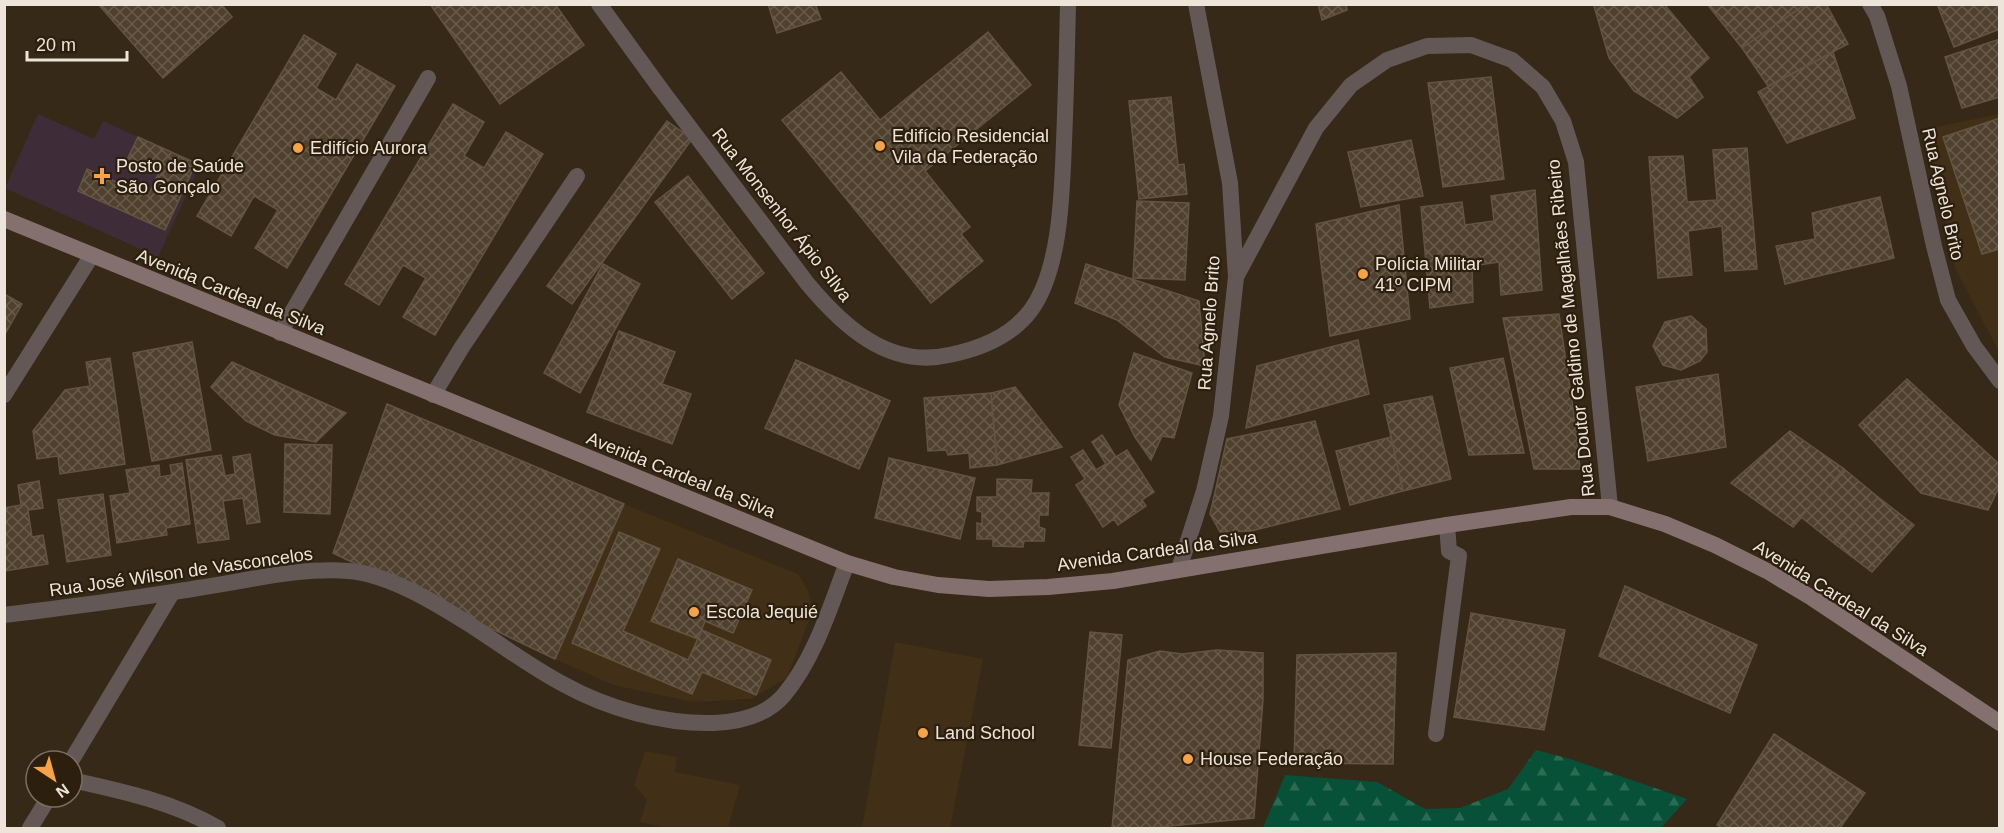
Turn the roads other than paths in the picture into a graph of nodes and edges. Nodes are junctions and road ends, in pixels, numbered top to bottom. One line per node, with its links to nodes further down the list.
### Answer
1 (599, 4): 2 (street, Rua Monsenhor Ápio SIlva)
2 (1068, 4)
3 (1196, 4): 9 (street, Rua Agnelo Brito)
4 (1870, 4): 11 (street, Rua Agnelo Brito)
5 (428, 78): 10 (street)
6 (577, 176): 13 (street)
7 (4, 219): 8 (main road, Avenida Cardeal da Silva)
8 (92, 255): 10 (main road, Avenida Cardeal da Silva); 12 (street)
9 (1236, 277): 14 (street, Rua Doutor Galdino de Magalhães Ribeiro); 17 (street, Rua Agnelo Brito)
10 (280, 333): 13 (main road, Avenida Cardeal da Silva)
11 (2000, 381)
12 (4, 395)
13 (433, 395): 16 (main road, Avenida Cardeal da Silva)
14 (1610, 507): 15 (main road, Avenida Cardeal da Silva); 20 (main road, Avenida Cardeal da Silva)
15 (1447, 525): 17 (main road, Avenida Cardeal da Silva); 21 (street)
16 (847, 563): 17 (main road, Avenida Cardeal da Silva); 18 (street, Rua José Wilson de Vasconcelos)
17 (1179, 569)
18 (172, 592): 19 (street, Rua José Wilson de Vasconcelos); 22 (street)
19 (4, 615)
20 (2000, 723)
21 (1436, 734)
22 (78, 749)
23 (84, 783): 26 (street)
24 (42, 809): 25 (street)
25 (30, 828)
26 (218, 828)

